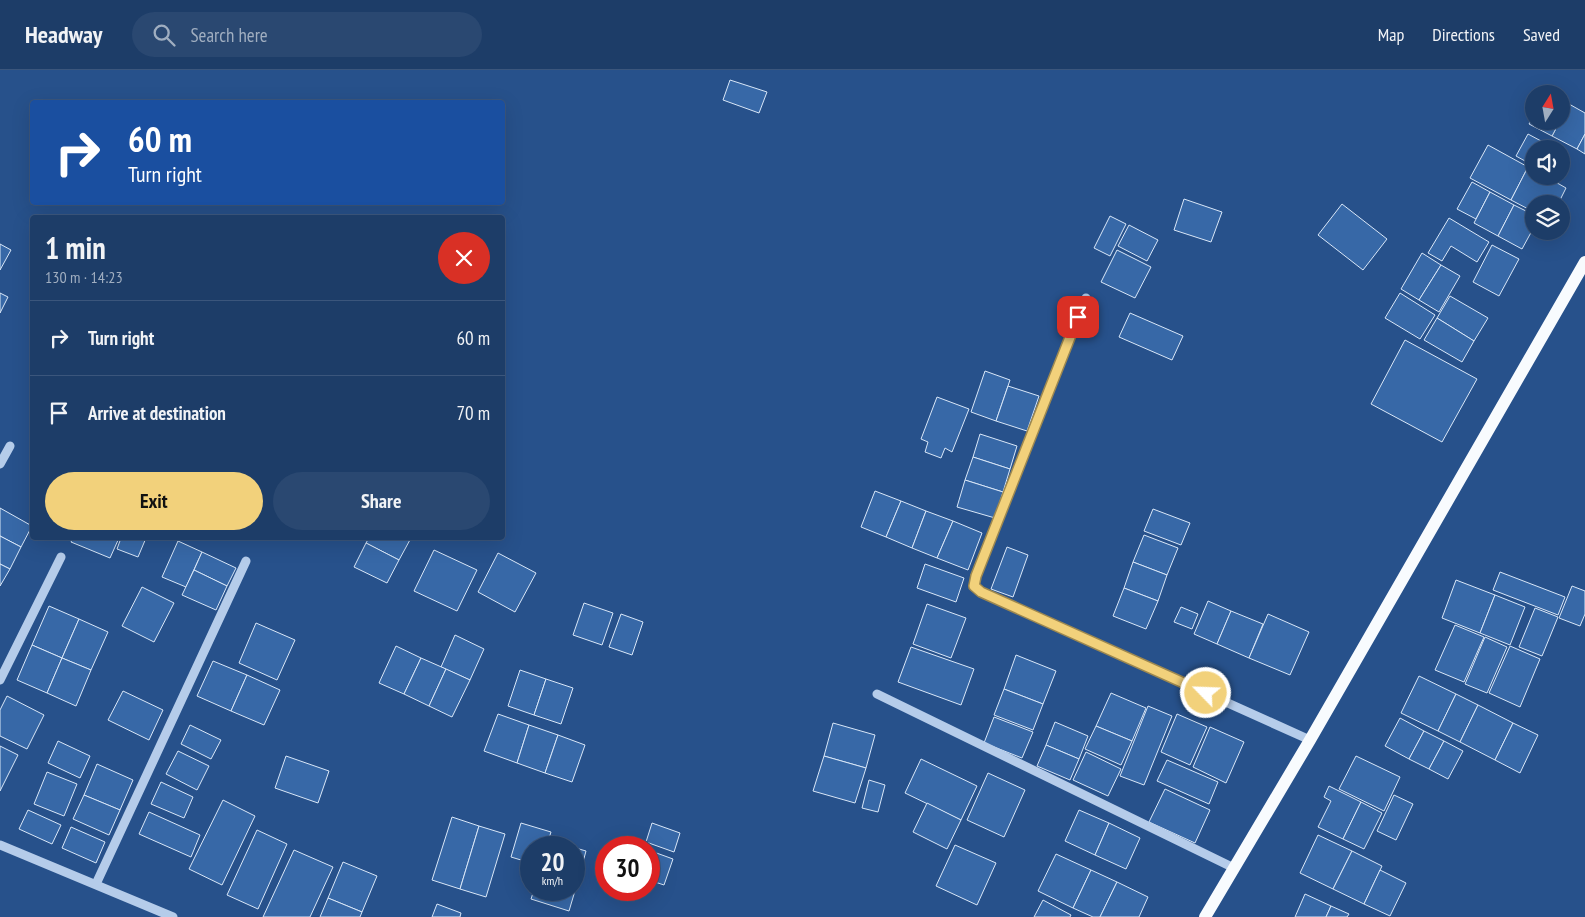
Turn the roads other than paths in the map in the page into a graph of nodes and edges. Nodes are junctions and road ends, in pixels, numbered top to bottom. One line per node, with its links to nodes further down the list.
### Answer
1 (1585, 262): 9 (main road)
2 (1086, 298): 9 (street)
3 (10, 446): 4 (street)
4 (0, 464)
5 (61, 557): 7 (street)
6 (246, 561): 12 (street)
7 (0, 680)
8 (876, 694): 11 (street)
9 (1310, 740): 11 (main road)
10 (0, 844): 12 (street)
11 (1234, 868): 14 (main road)
12 (96, 884): 13 (street)
13 (173, 917)
14 (1206, 917)

